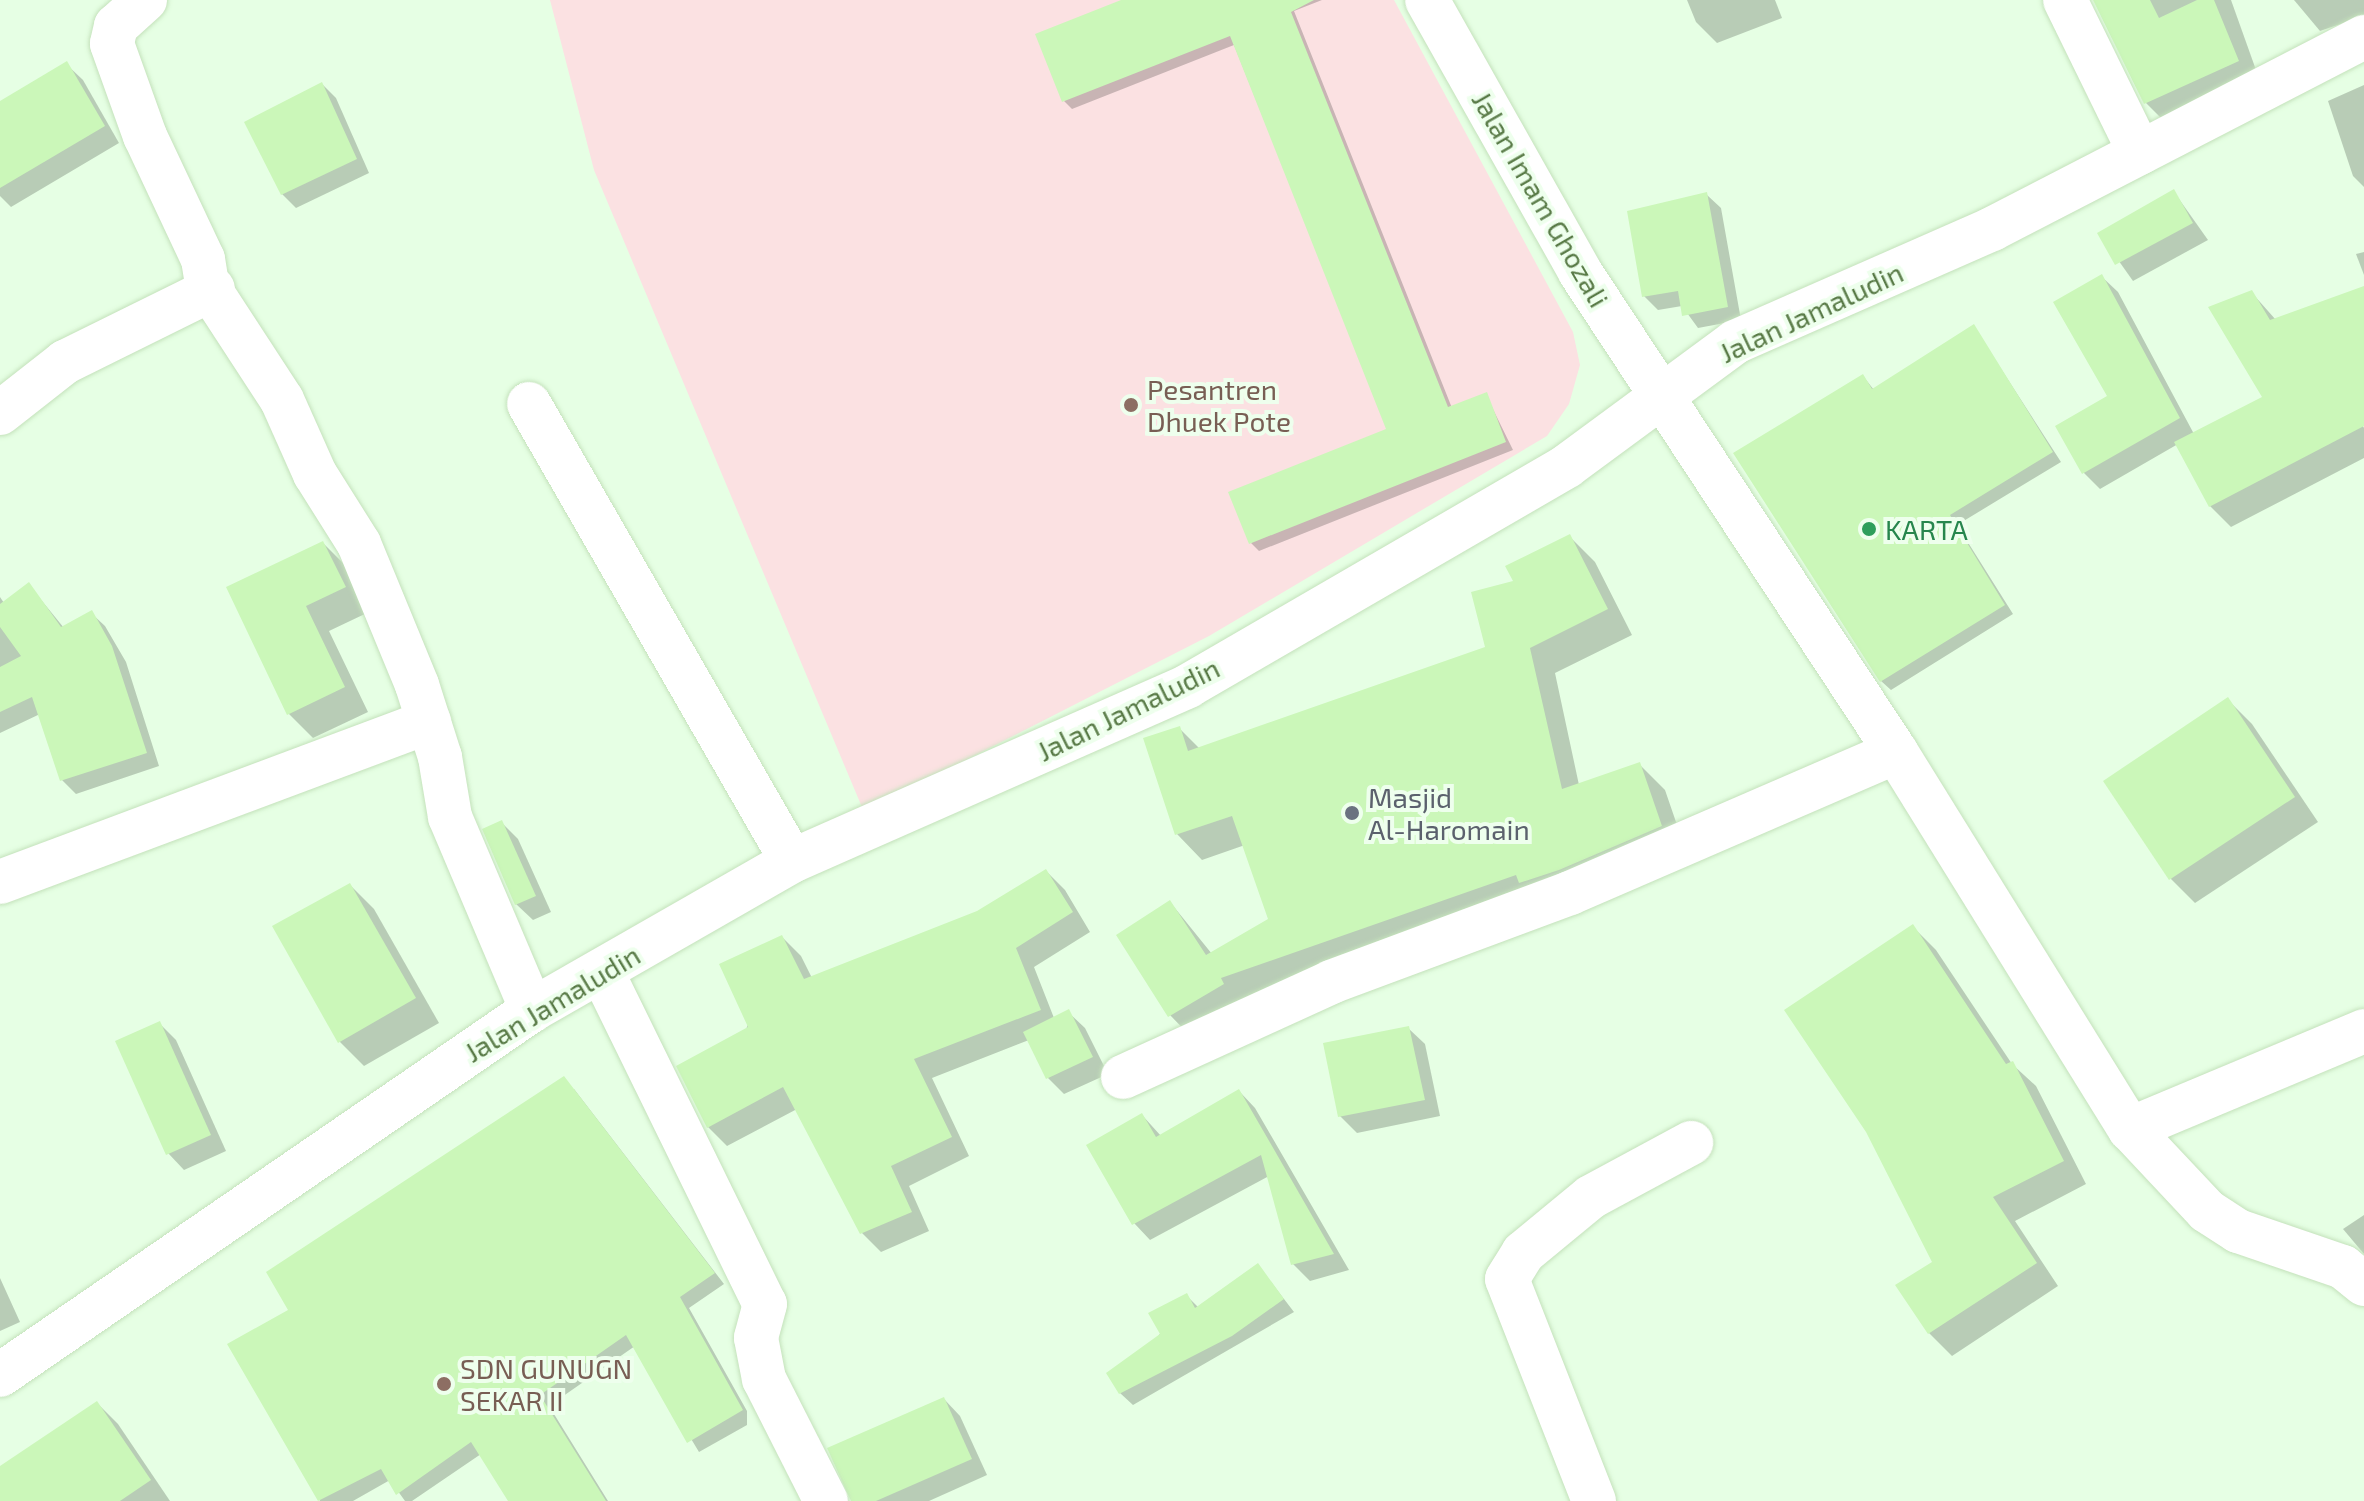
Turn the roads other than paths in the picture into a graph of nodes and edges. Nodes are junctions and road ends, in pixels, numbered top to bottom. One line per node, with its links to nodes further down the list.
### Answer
1 (145, 0): 6 (street)
2 (1427, 0): 7 (street, Jalan Imam Ghozali)
3 (2065, 0): 5 (street)
4 (2364, 37): 5 (street, Jalan Jamaludin)
5 (2140, 153): 7 (street, Jalan Jamaludin)
6 (213, 289): 9 (street); 10 (street)
7 (1660, 395): 11 (street, Jalan Imam Ghozali); 12 (street, Jalan Jamaludin)
8 (529, 404): 12 (street)
9 (0, 413)
10 (429, 722): 13 (street); 15 (street)
11 (1896, 752): 17 (street); 18 (street, Jalan Imam Ghozali)
12 (792, 861): 14 (street, Jalan Jamaludin)
13 (0, 882)
14 (602, 972): 15 (street, Jalan Jamaludin); 22 (street)
15 (532, 1010): 21 (street, Jalan Jamaludin)
16 (2364, 1031): 18 (street)
17 (1123, 1077)
18 (2130, 1129): 20 (street, Jalan Imam Ghozali)
19 (1691, 1143): 23 (street)
20 (2364, 1284)
21 (0, 1375)
22 (826, 1501)
23 (1594, 1501)

